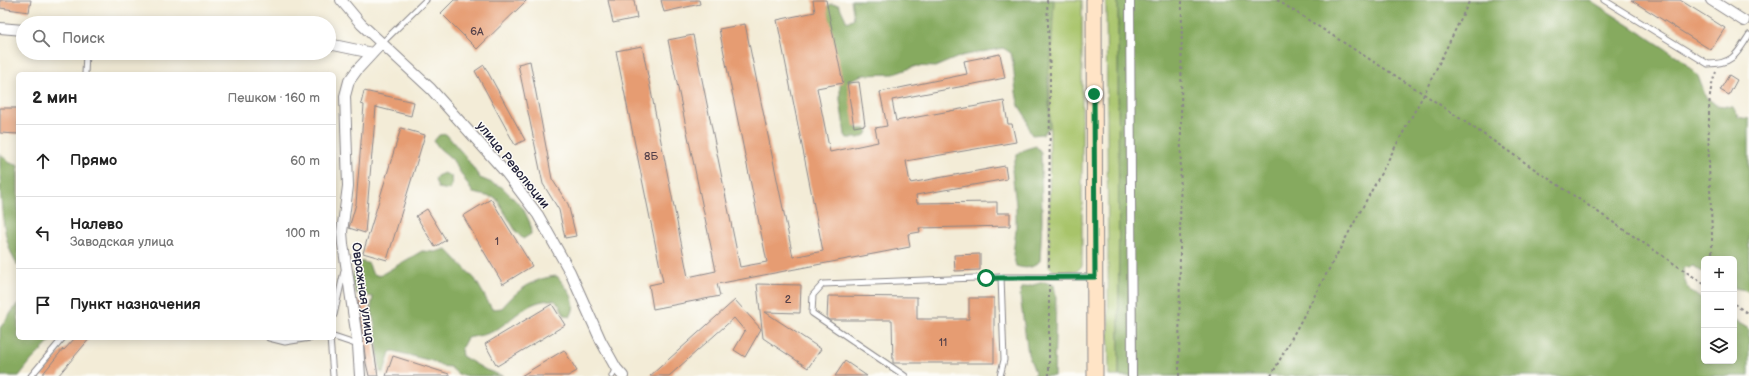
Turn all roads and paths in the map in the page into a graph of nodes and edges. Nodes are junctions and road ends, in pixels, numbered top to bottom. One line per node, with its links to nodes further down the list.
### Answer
1 (341, 0): 15 (street, улица Революции)
2 (426, 0): 15 (lane)
3 (1047, 0): 24 (path)
4 (1094, 0): 26 (main road)
5 (1130, 0): 46 (street)
6 (1182, 0): 47 (path)
7 (1277, 0): 21 (path)
8 (1470, 0): 21 (path)
9 (1604, 0): 14 (lane)
10 (1711, 0): 11 (street)
11 (1747, 22)
12 (0, 28): 13 (street)
13 (16, 29)
14 (1749, 35)
15 (382, 43): 17 (street, Овражная улица); 37 (street, улица Революции)
16 (336, 45): 17 (street)
17 (372, 53): 23 (street, Овражная улица)
18 (86, 60): 20 (lane)
19 (1717, 69): 22 (path)
20 (85, 72)
21 (1424, 94): 27 (path); 48 (path)
22 (1712, 256)
23 (346, 267): 29 (lane); 36 (street, Овражная улица)
24 (1049, 276): 25 (lane); 26 (lane); 44 (path)
25 (1001, 277): 42 (lane); 43 (lane)
26 (1095, 277): 45 (main road)
27 (1701, 282)
28 (1737, 306): 30 (path)
29 (336, 307)
30 (1749, 314)
31 (336, 338): 36 (lane)
32 (61, 340): 38 (lane)
33 (277, 340): 34 (lane)
34 (298, 340)
35 (330, 340): 39 (lane)
36 (358, 345): 40 (street, Овражная улица)
37 (614, 372): 41 (street, улица Революции)
38 (31, 376)
39 (333, 376)
40 (360, 376)
41 (623, 376)
42 (904, 376)
43 (1000, 376)
44 (1049, 376)
45 (1095, 376)
46 (1132, 376)
47 (1179, 376)
48 (1270, 376)

